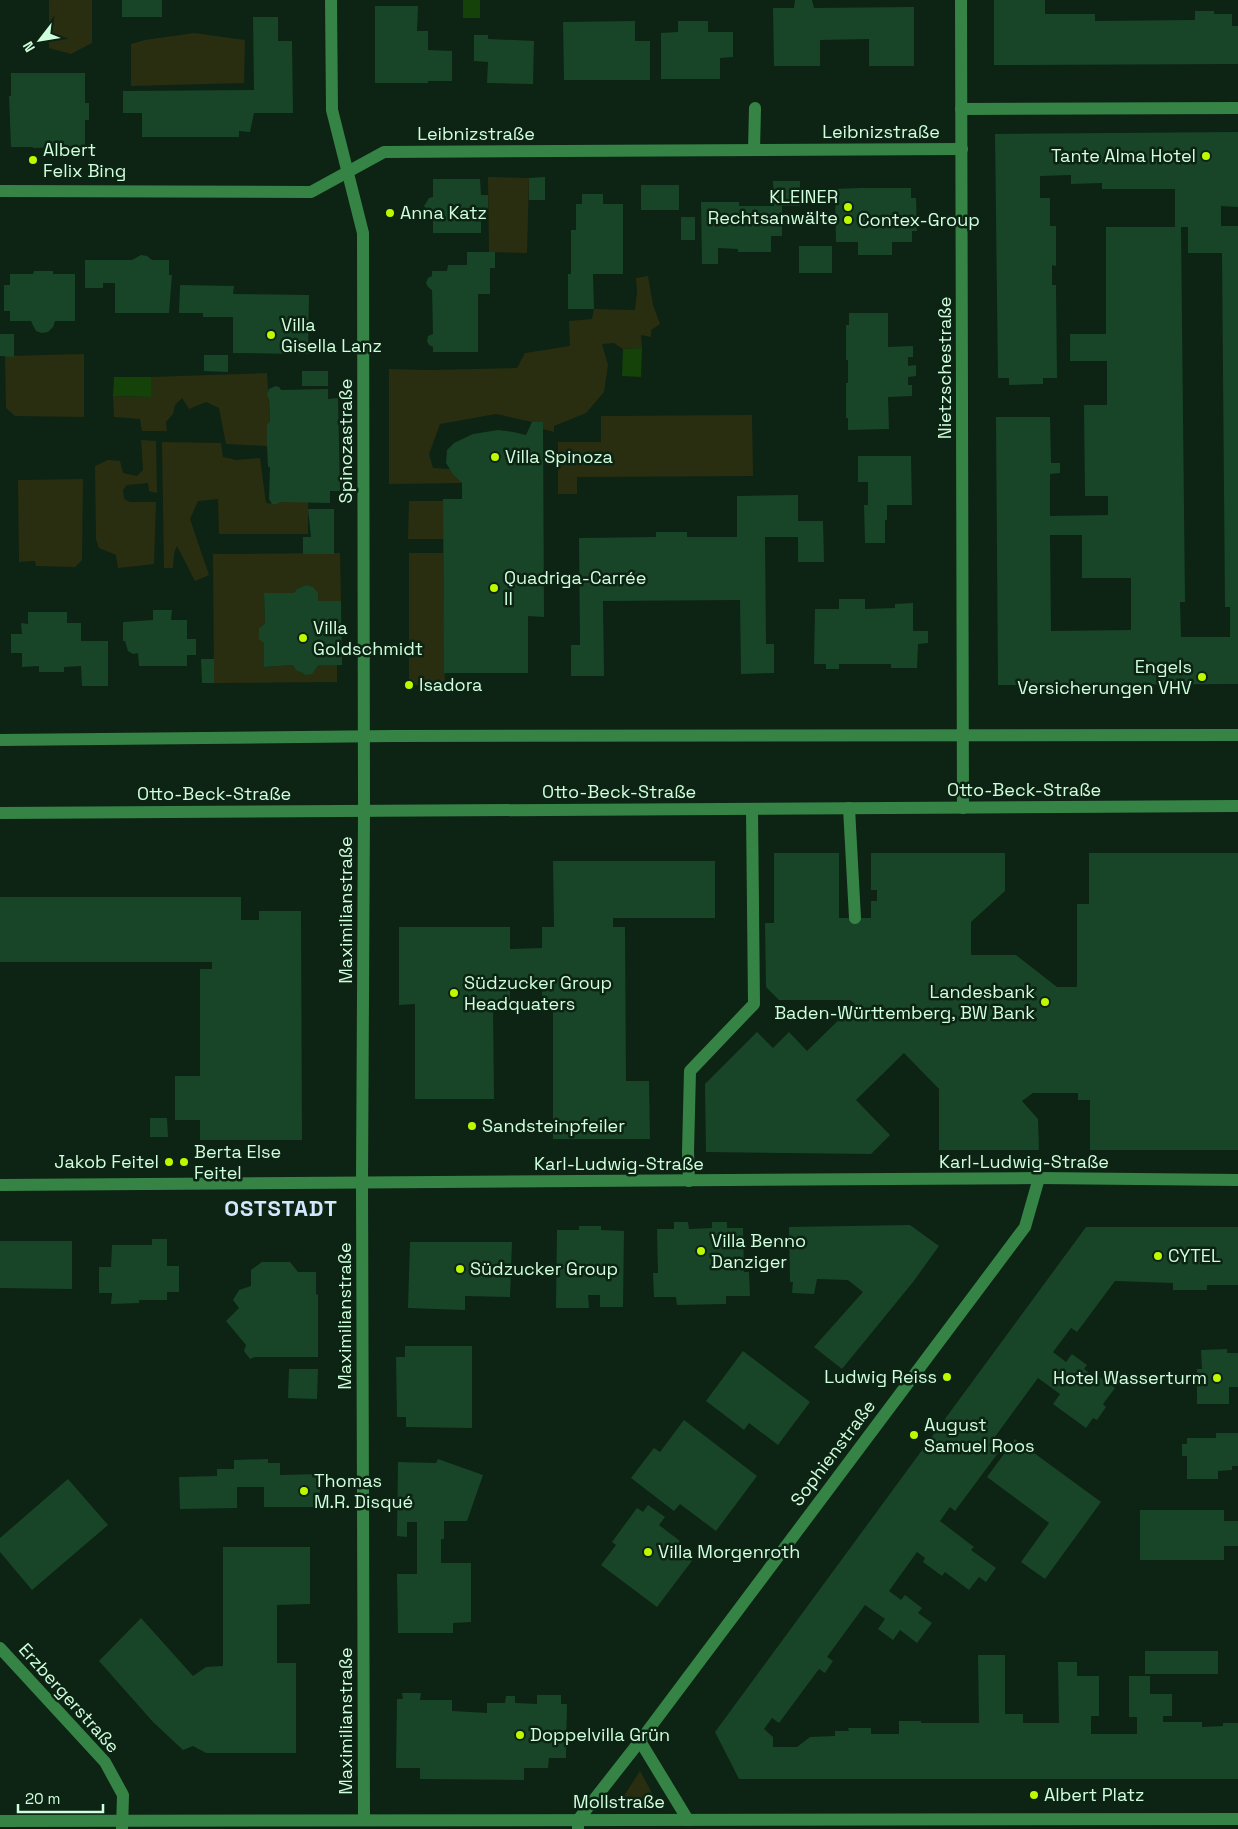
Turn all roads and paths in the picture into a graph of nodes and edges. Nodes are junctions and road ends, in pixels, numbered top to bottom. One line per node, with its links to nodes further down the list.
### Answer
1 (330, 0): 8 (street, Spinozastraße)
2 (961, 0): 5 (street, Nietzschestraße)
3 (755, 108): 6 (street)
4 (1238, 108): 5 (street, Leibnizstraße)
5 (961, 109): 7 (street, Nietzschestraße)
6 (754, 150): 7 (street, Leibnizstraße); 8 (street, Leibnizstraße)
7 (962, 150): 12 (street, Nietzschestraße)
8 (348, 172): 9 (street, Leibnizstraße); 11 (street, Spinozastraße)
9 (0, 191)
10 (1238, 735): 12 (street)
11 (364, 736): 12 (street); 13 (street); 18 (street, Spinozastraße)
12 (964, 736): 16 (street, Nietzschestraße)
13 (0, 740)
14 (1238, 806): 16 (street, Otto-Beck-Straße)
15 (849, 808): 16 (street, Otto-Beck-Straße); 17 (street, Otto-Beck-Straße); 20 (street)
16 (963, 808)
17 (752, 809): 18 (street, Otto-Beck-Straße); 23 (street)
18 (364, 811): 19 (street, Otto-Beck-Straße); 24 (street, Maximilianstraße)
19 (0, 813)
20 (855, 918)
21 (1039, 1178): 22 (street, Karl-Ludwig-Straße); 23 (street, Karl-Ludwig-Straße); 27 (street, Sophienstraße)
22 (1238, 1180)
23 (690, 1181): 24 (street, Karl-Ludwig-Straße)
24 (362, 1183): 25 (street, Karl-Ludwig-Straße); 29 (street, Maximilianstraße)
25 (0, 1185)
26 (0, 1648): 34 (street, Erzbergerstraße)
27 (640, 1741): 30 (street); 32 (street, Sophienstraße)
28 (1238, 1819): 33 (street, Mollstraße)
29 (364, 1820): 32 (street, Mollstraße); 34 (street, Mollstraße)
30 (688, 1820): 32 (street, Mollstraße); 33 (street, Mollstraße)
31 (0, 1821): 34 (street, Mollstraße)
32 (578, 1824)
33 (977, 1824)
34 (122, 1825)

